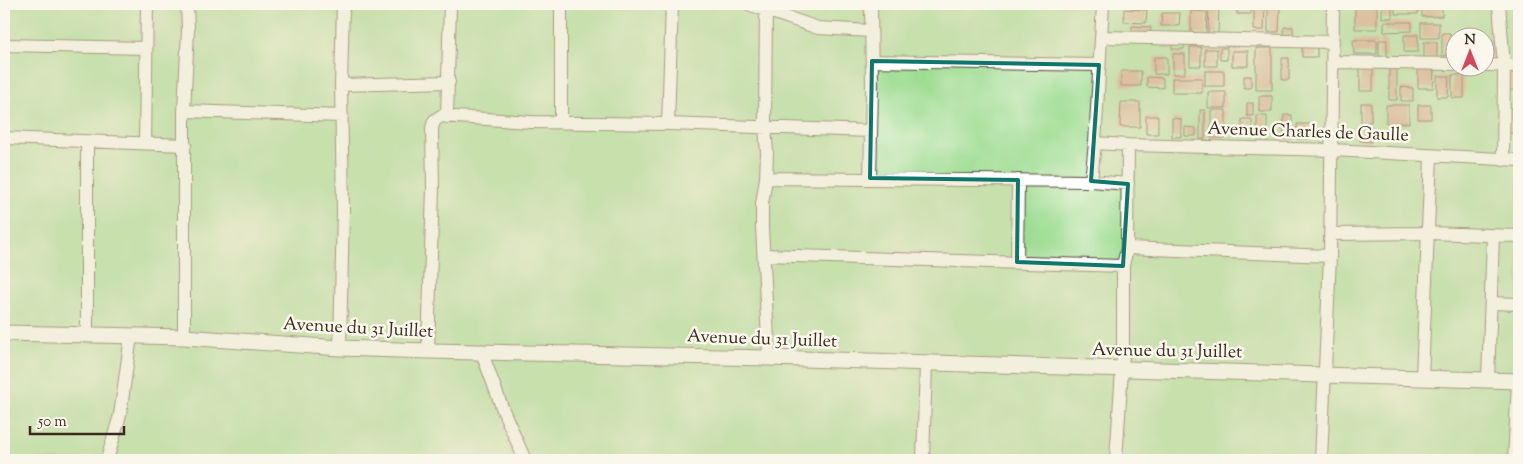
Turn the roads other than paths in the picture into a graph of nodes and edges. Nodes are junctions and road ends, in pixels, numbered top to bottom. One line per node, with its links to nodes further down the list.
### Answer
1 (147, 4): 17 (street)
2 (187, 4): 27 (street)
3 (343, 4): 26 (street)
4 (450, 4): 25 (street)
5 (561, 4): 30 (street)
6 (672, 4): 31 (street)
7 (748, 4): 12 (street)
8 (871, 4): 13 (street)
9 (1103, 4): 14 (street)
10 (1333, 4): 15 (street)
11 (1498, 4): 23 (street)
12 (766, 7): 13 (street); 32 (street)
13 (871, 31): 18 (street)
14 (1102, 37): 15 (street); 20 (street)
15 (1333, 42): 19 (street)
16 (4, 45): 17 (street)
17 (146, 48): 36 (street)
18 (872, 61): 20 (street); 33 (street)
19 (1332, 62): 21 (street); 40 (street)
20 (1099, 64): 37 (street)
21 (1446, 64)
22 (1496, 66): 23 (street)
23 (1504, 66): 24 (street); 42 (street)
24 (1519, 66)
25 (449, 82): 26 (street); 29 (street)
26 (341, 86): 28 (street)
27 (184, 111): 28 (street); 38 (street)
28 (342, 116): 64 (street)
29 (447, 117): 30 (street); 65 (street)
30 (562, 121): 31 (street)
31 (668, 124): 32 (street)
32 (765, 127): 33 (street); 44 (street)
33 (871, 131): 45 (street)
34 (4, 138): 35 (street)
35 (87, 142): 36 (street); 61 (street)
36 (145, 143): 38 (street)
37 (1095, 143): 39 (street, Avenue Charles de Gaulle); 47 (street)
38 (185, 145): 63 (street)
39 (1128, 145): 40 (street, Avenue Charles de Gaulle); 48 (street)
40 (1332, 150): 41 (street, Avenue Charles de Gaulle); 50 (street)
41 (1431, 156): 42 (street, Avenue Charles de Gaulle); 49 (street)
42 (1502, 160): 43 (street, Avenue Charles de Gaulle)
43 (1519, 160)
44 (766, 178): 45 (street); 54 (street)
45 (870, 178): 46 (street)
46 (1018, 180): 47 (street); 56 (street)
47 (1091, 181): 48 (street)
48 (1128, 184): 53 (street)
49 (1428, 233): 50 (street); 51 (street); 71 (street)
50 (1330, 234): 55 (street)
51 (1493, 236): 52 (street); 58 (street)
52 (1519, 236)
53 (1127, 248): 55 (street); 57 (street)
54 (764, 255): 56 (street); 67 (street)
55 (1330, 256): 70 (street)
56 (1017, 262): 57 (street)
57 (1123, 266): 69 (street)
58 (1491, 303): 59 (street); 72 (street)
59 (1519, 304)
60 (4, 333): 61 (street, Avenue du 31 Juillet)
61 (87, 335): 62 (street, Avenue du 31 Juillet)
62 (131, 336): 63 (street, Avenue du 31 Juillet); 74 (street)
63 (184, 337): 64 (street, Avenue du 31 Juillet)
64 (340, 348): 65 (street, Avenue du 31 Juillet)
65 (428, 351): 66 (street, Avenue du 31 Juillet)
66 (482, 353): 67 (street, Avenue du 31 Juillet); 75 (street)
67 (769, 358): 68 (street, Avenue du 31 Juillet)
68 (926, 364): 69 (street, Avenue du 31 Juillet); 76 (street)
69 (1121, 370): 70 (street, Avenue du 31 Juillet); 77 (street)
70 (1324, 375): 71 (street, Avenue du 31 Juillet); 78 (street)
71 (1422, 378): 72 (street, Avenue du 31 Juillet)
72 (1488, 380): 73 (street, Avenue du 31 Juillet)
73 (1519, 381): 79 (street)
74 (107, 460)
75 (525, 460)
76 (922, 460)
77 (1116, 460)
78 (1322, 460)
79 (1514, 460)

